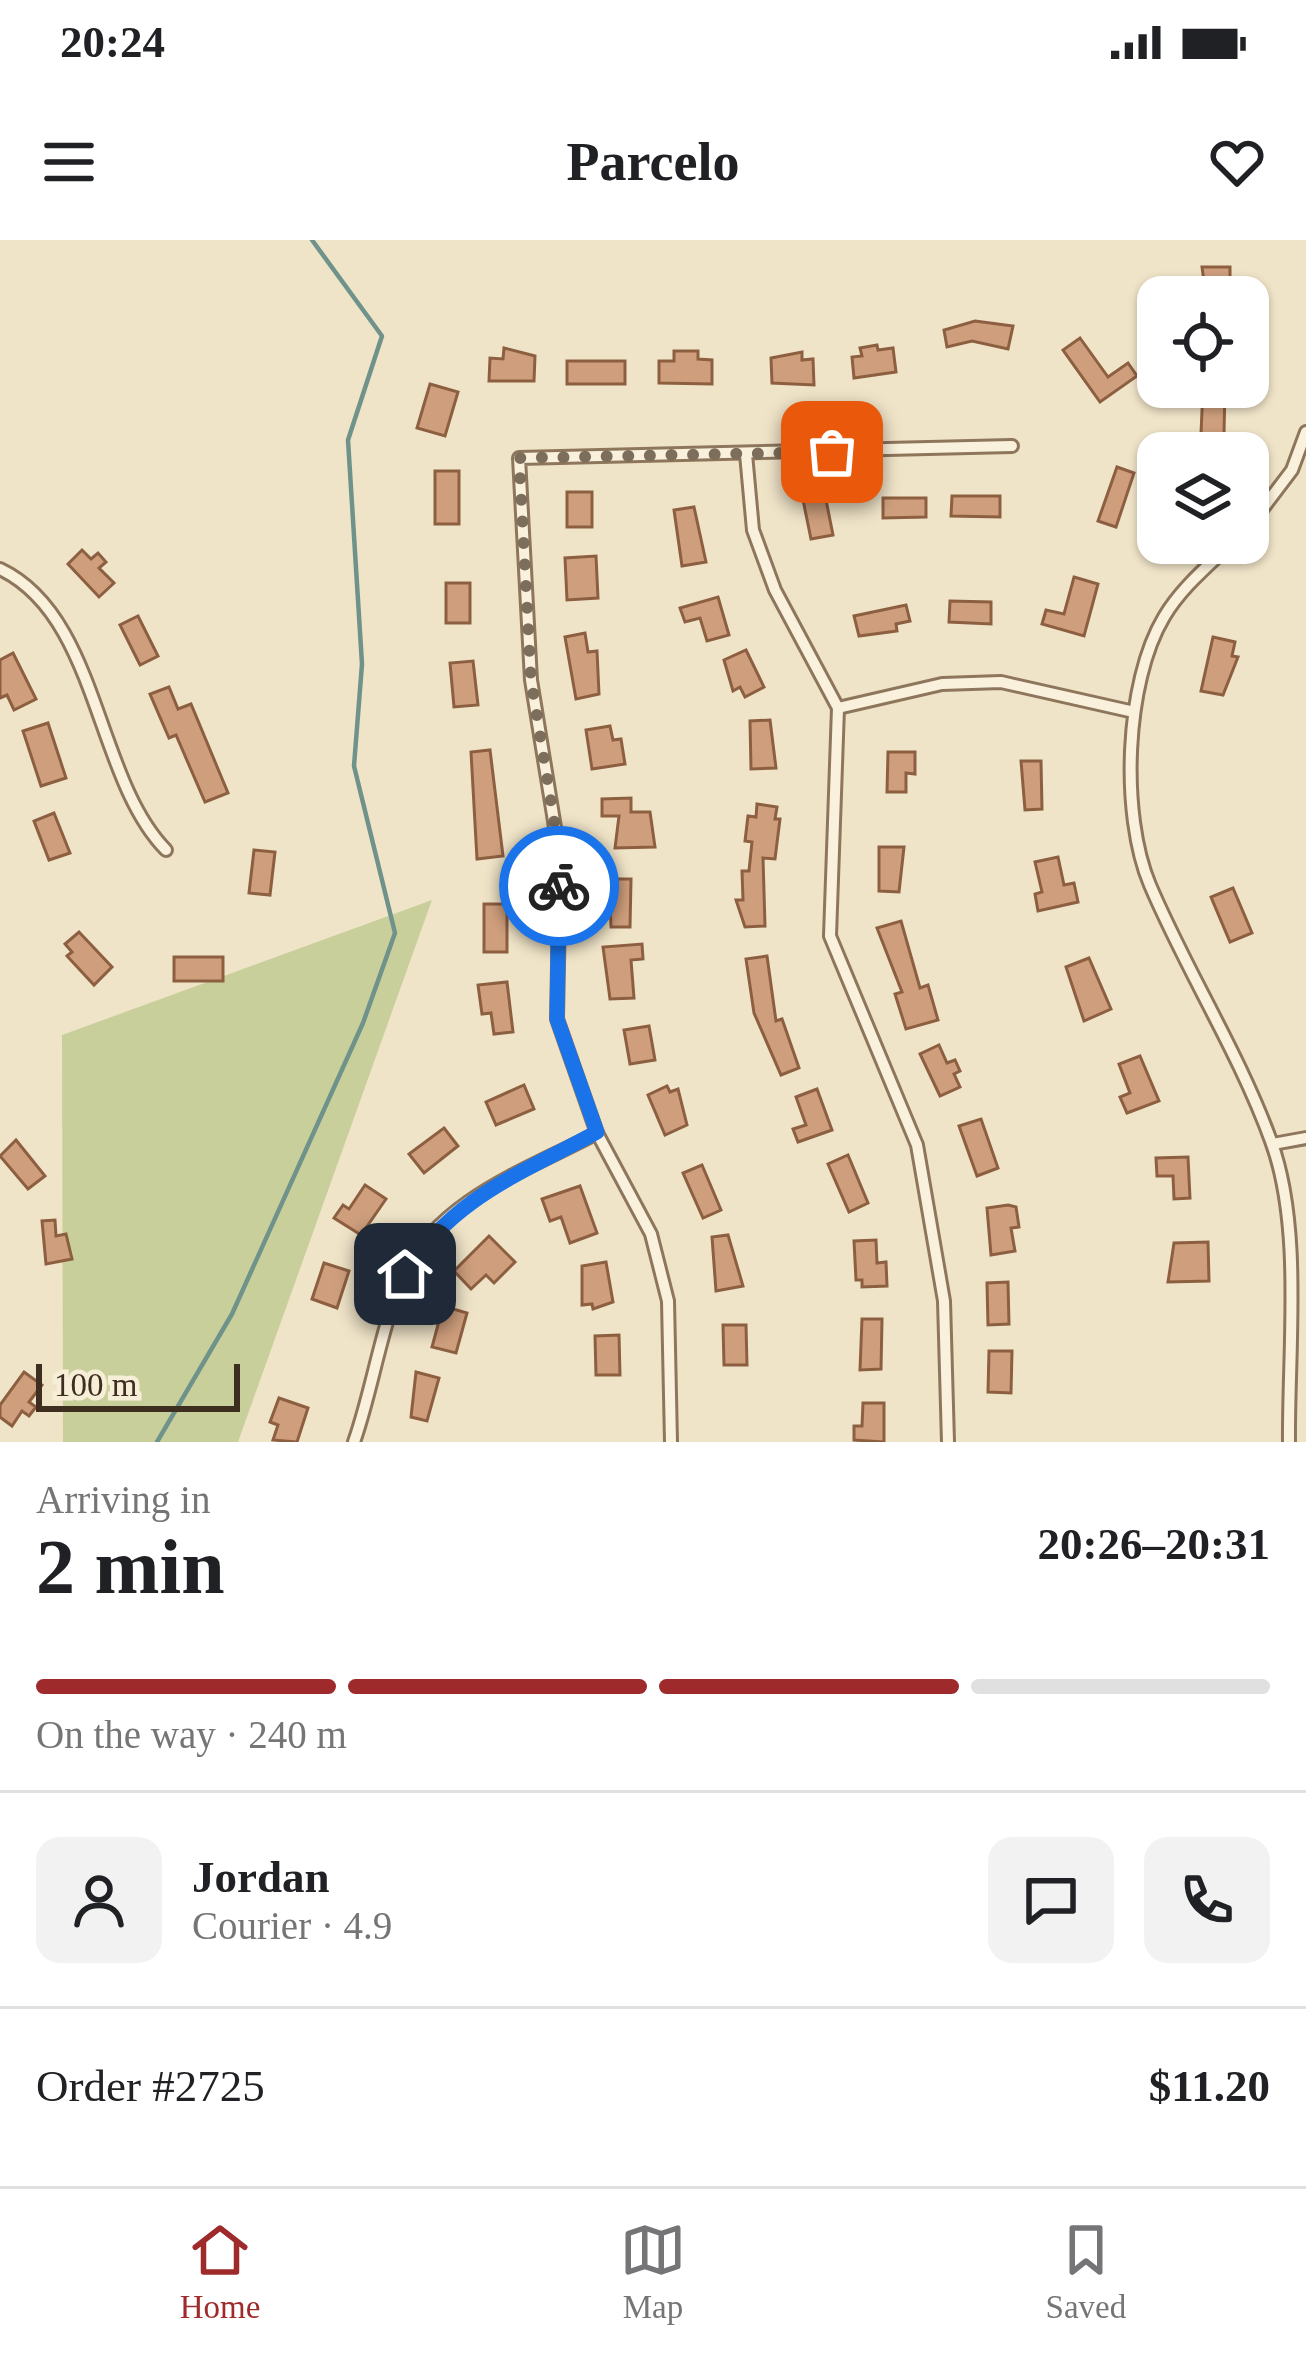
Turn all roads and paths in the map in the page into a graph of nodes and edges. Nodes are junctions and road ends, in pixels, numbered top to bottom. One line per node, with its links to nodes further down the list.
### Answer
1 (1306, 432): 4 (street)
2 (1012, 446): 3 (street)
3 (746, 454): 7 (street); 10 (street)
4 (1269, 500)
5 (1211, 564): 8 (street)
6 (0, 569): 9 (street)
7 (838, 708): 8 (street); 15 (street)
8 (1134, 712): 12 (street)
9 (166, 850)
10 (597, 1132): 13 (street); 14 (street)
11 (1306, 1138): 12 (street)
12 (1273, 1144): 16 (street)
13 (354, 1442)
14 (671, 1442)
15 (948, 1442)
16 (1289, 1442)

